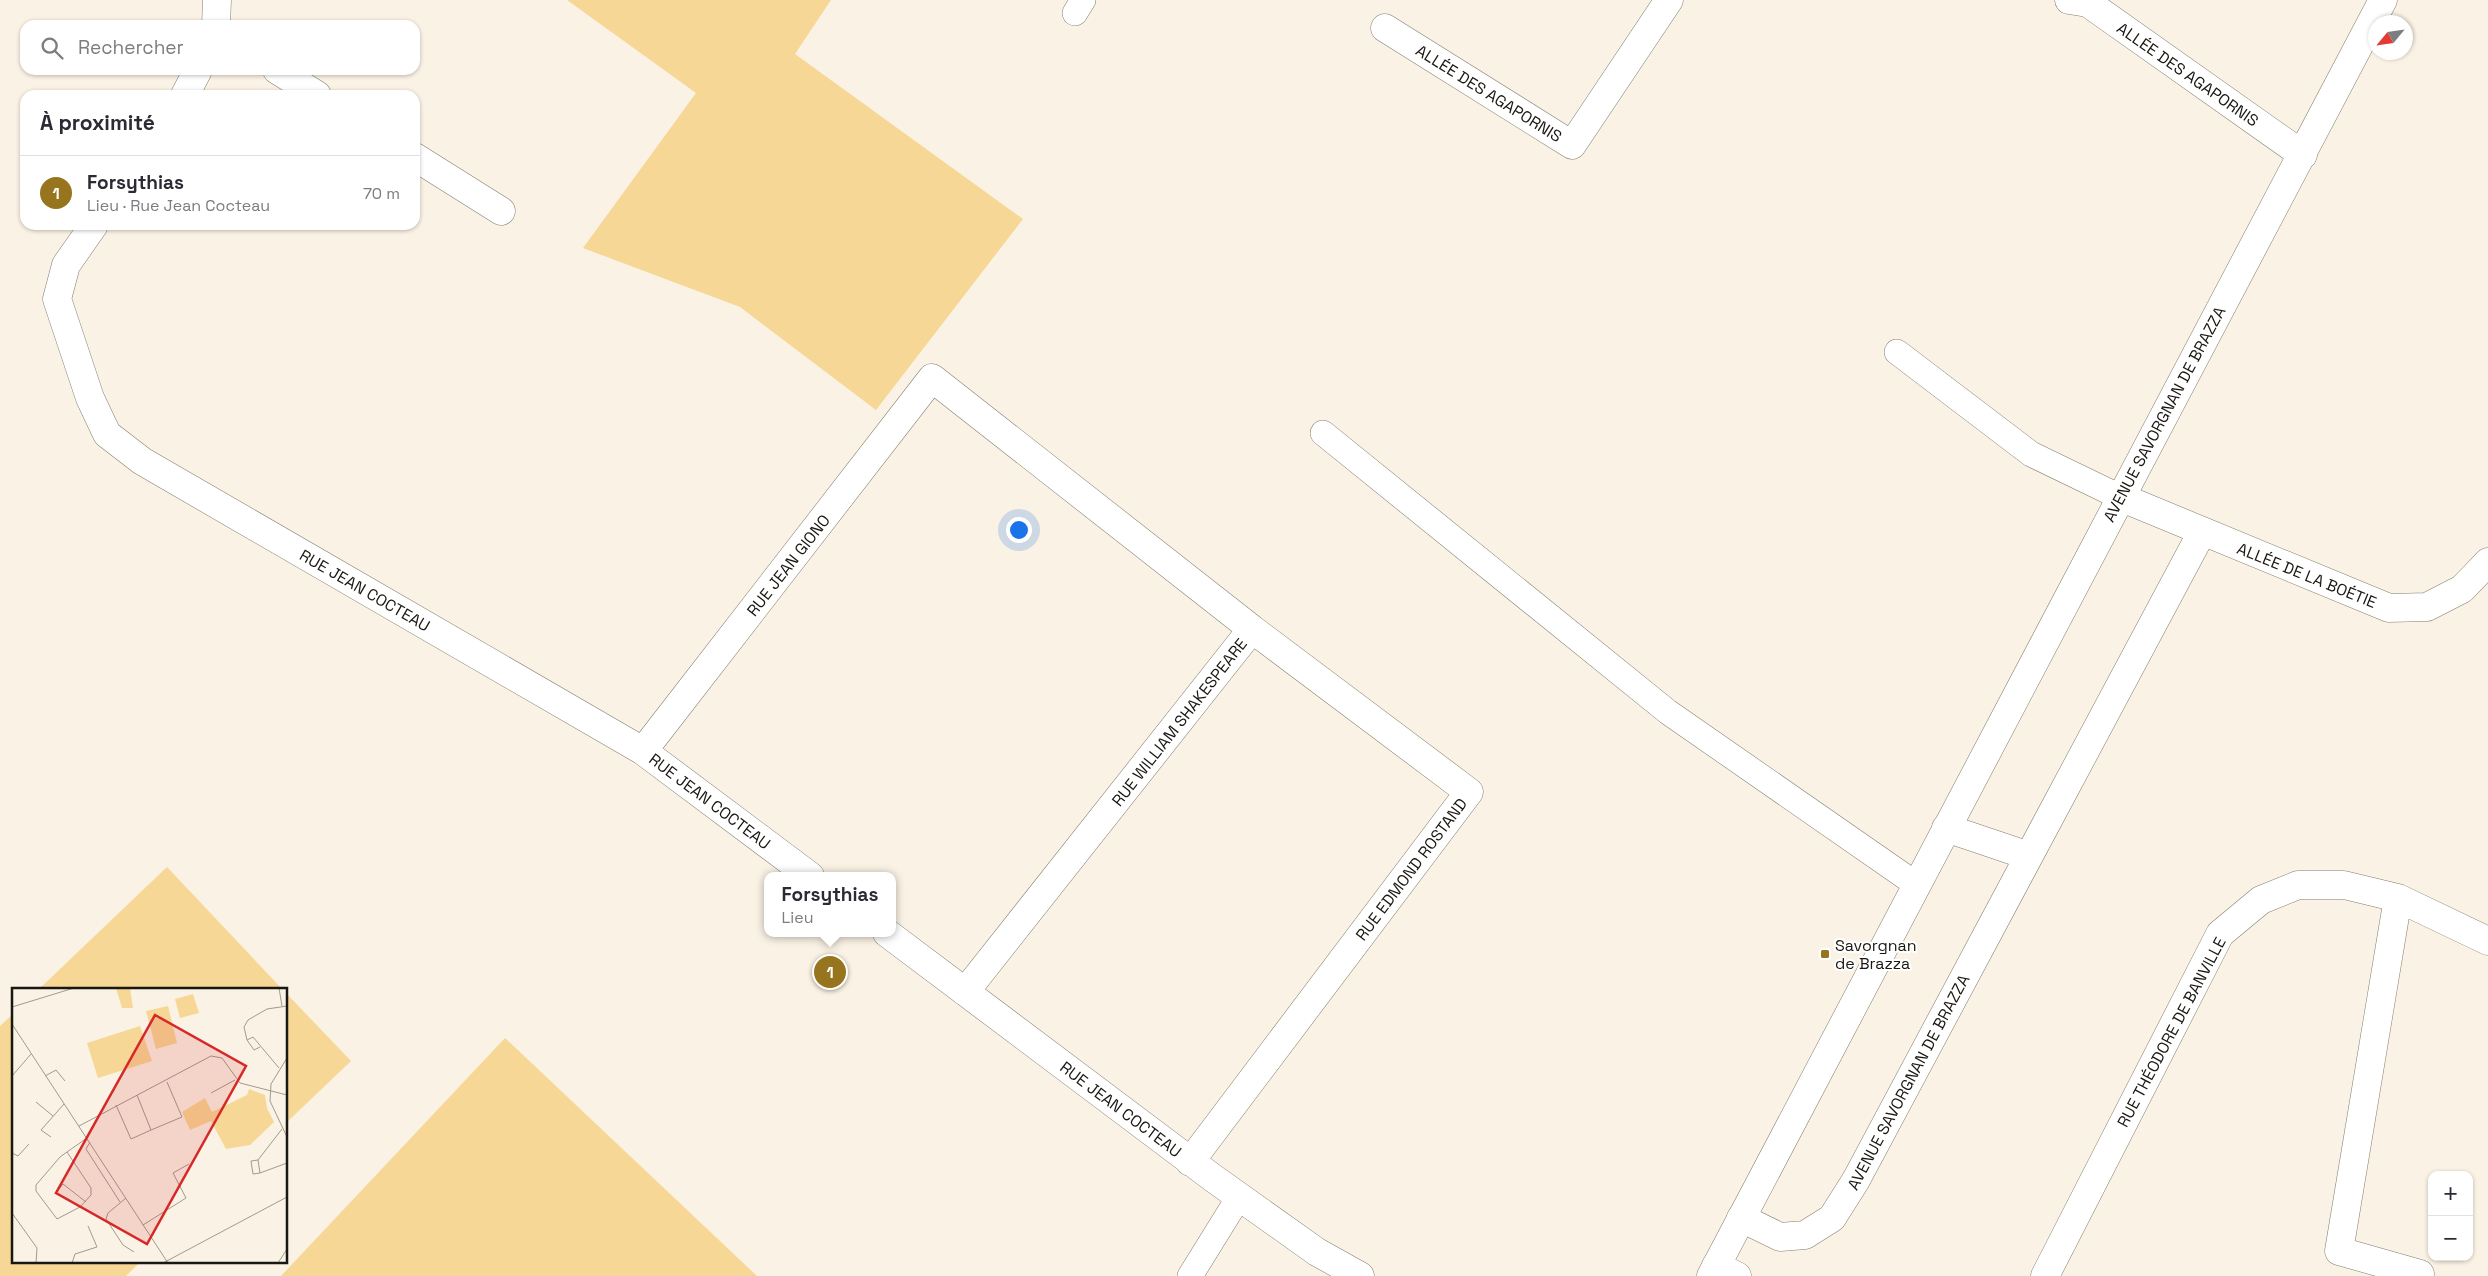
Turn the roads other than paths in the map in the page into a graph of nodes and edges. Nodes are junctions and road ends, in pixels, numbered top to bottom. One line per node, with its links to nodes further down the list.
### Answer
1 (218, 0): 5 (street)
2 (1669, 0): 6 (street, ALLÉE DES AGAPORNIS)
3 (2069, 0): 11 (street, ALLÉE DES AGAPORNIS)
4 (2383, 0): 11 (street, AVENUE SAVORGNAN DE BRAZZA)
5 (216, 20)
6 (1385, 28)
7 (195, 75): 9 (street)
8 (285, 75): 10 (street)
9 (188, 90)
10 (309, 90)
11 (2303, 155): 18 (street, AVENUE SAVORGNAN DE BRAZZA)
12 (420, 160): 13 (street)
13 (501, 211)
14 (90, 230): 22 (street, RUE JEAN COCTEAU)
15 (1897, 352): 18 (lane)
16 (932, 378): 21 (street, RUE WILLIAM SHAKESPEARE); 22 (street, RUE JEAN GIONO)
17 (1323, 434): 26 (lane)
18 (2120, 498): 19 (street, ALLÉE DE LA BOÉTIE); 23 (street, AVENUE SAVORGNAN DE BRAZZA)
19 (2202, 532): 20 (street, ALLÉE DE LA BOÉTIE); 24 (street, AVENUE SAVORGNAN DE BRAZZA)
20 (2488, 562)
21 (1252, 630): 30 (street, RUE WILLIAM SHAKESPEARE); 31 (street, RUE EDMOND ROSTAND)
22 (643, 751): 25 (street, RUE JEAN COCTEAU)
23 (1946, 828): 24 (street); 26 (street, AVENUE SAVORGNAN DE BRAZZA)
24 (2029, 856): 33 (street, AVENUE SAVORGNAN DE BRAZZA)
25 (805, 872)
26 (1917, 885): 33 (street, AVENUE SAVORGNAN DE BRAZZA)
27 (2398, 898): 29 (street, RUE THÉODORE DE BANVILLE); 35 (street); 38 (street, RUE THÉODORE DE BANVILLE)
28 (892, 937): 30 (street, RUE JEAN COCTEAU)
29 (2488, 940)
30 (965, 992): 31 (street, RUE JEAN COCTEAU)
31 (1190, 1162): 32 (street, RUE JEAN COCTEAU)
32 (1240, 1197): 36 (lane); 37 (street, RUE JEAN COCTEAU)
33 (1741, 1218): 34 (street, AVENUE SAVORGNAN DE BRAZZA)
34 (1721, 1273)
35 (2420, 1274)
36 (1190, 1276)
37 (1360, 1276)
38 (2045, 1276)

